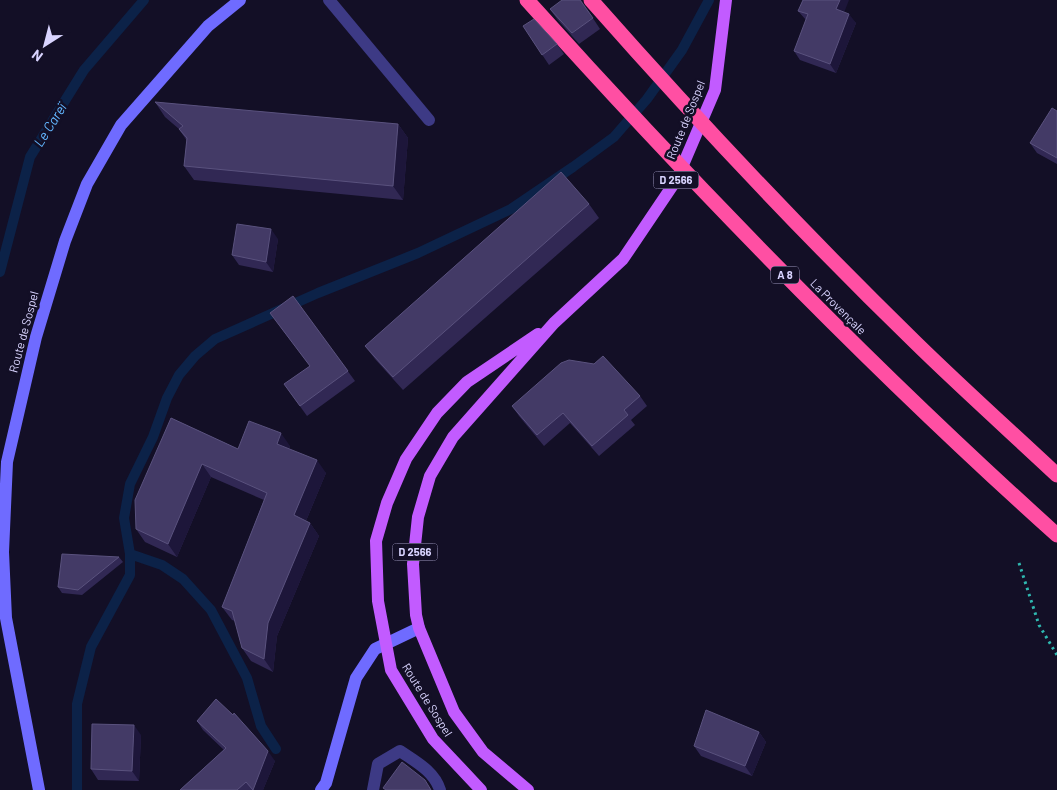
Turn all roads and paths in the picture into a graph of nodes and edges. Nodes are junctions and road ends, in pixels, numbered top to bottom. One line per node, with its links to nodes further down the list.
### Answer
1 (240, 0): 14 (street, Route de Sospel)
2 (329, 0): 6 (lane)
3 (527, 0): 9 (highway, La Provençale / A 8, bridge)
4 (590, 0): 8 (highway, bridge)
5 (726, 0): 7 (main road, Route de Sospel / D 2566)
6 (429, 120)
7 (554, 322): 11 (main road, Route de Sospel / D 2566); 12 (main road, Route de Sospel / D 2566)
8 (1057, 475)
9 (1057, 535)
10 (1019, 563): 13 (path)
11 (419, 628): 12 (street); 19 (main road, Route de Sospel / D 2566)
12 (386, 643): 15 (street); 18 (main road, Route de Sospel / D 2566)
13 (1057, 655)
14 (39, 790)
15 (321, 790)
16 (373, 790): 17 (lane)
17 (440, 790)
18 (481, 790)
19 (528, 790)

